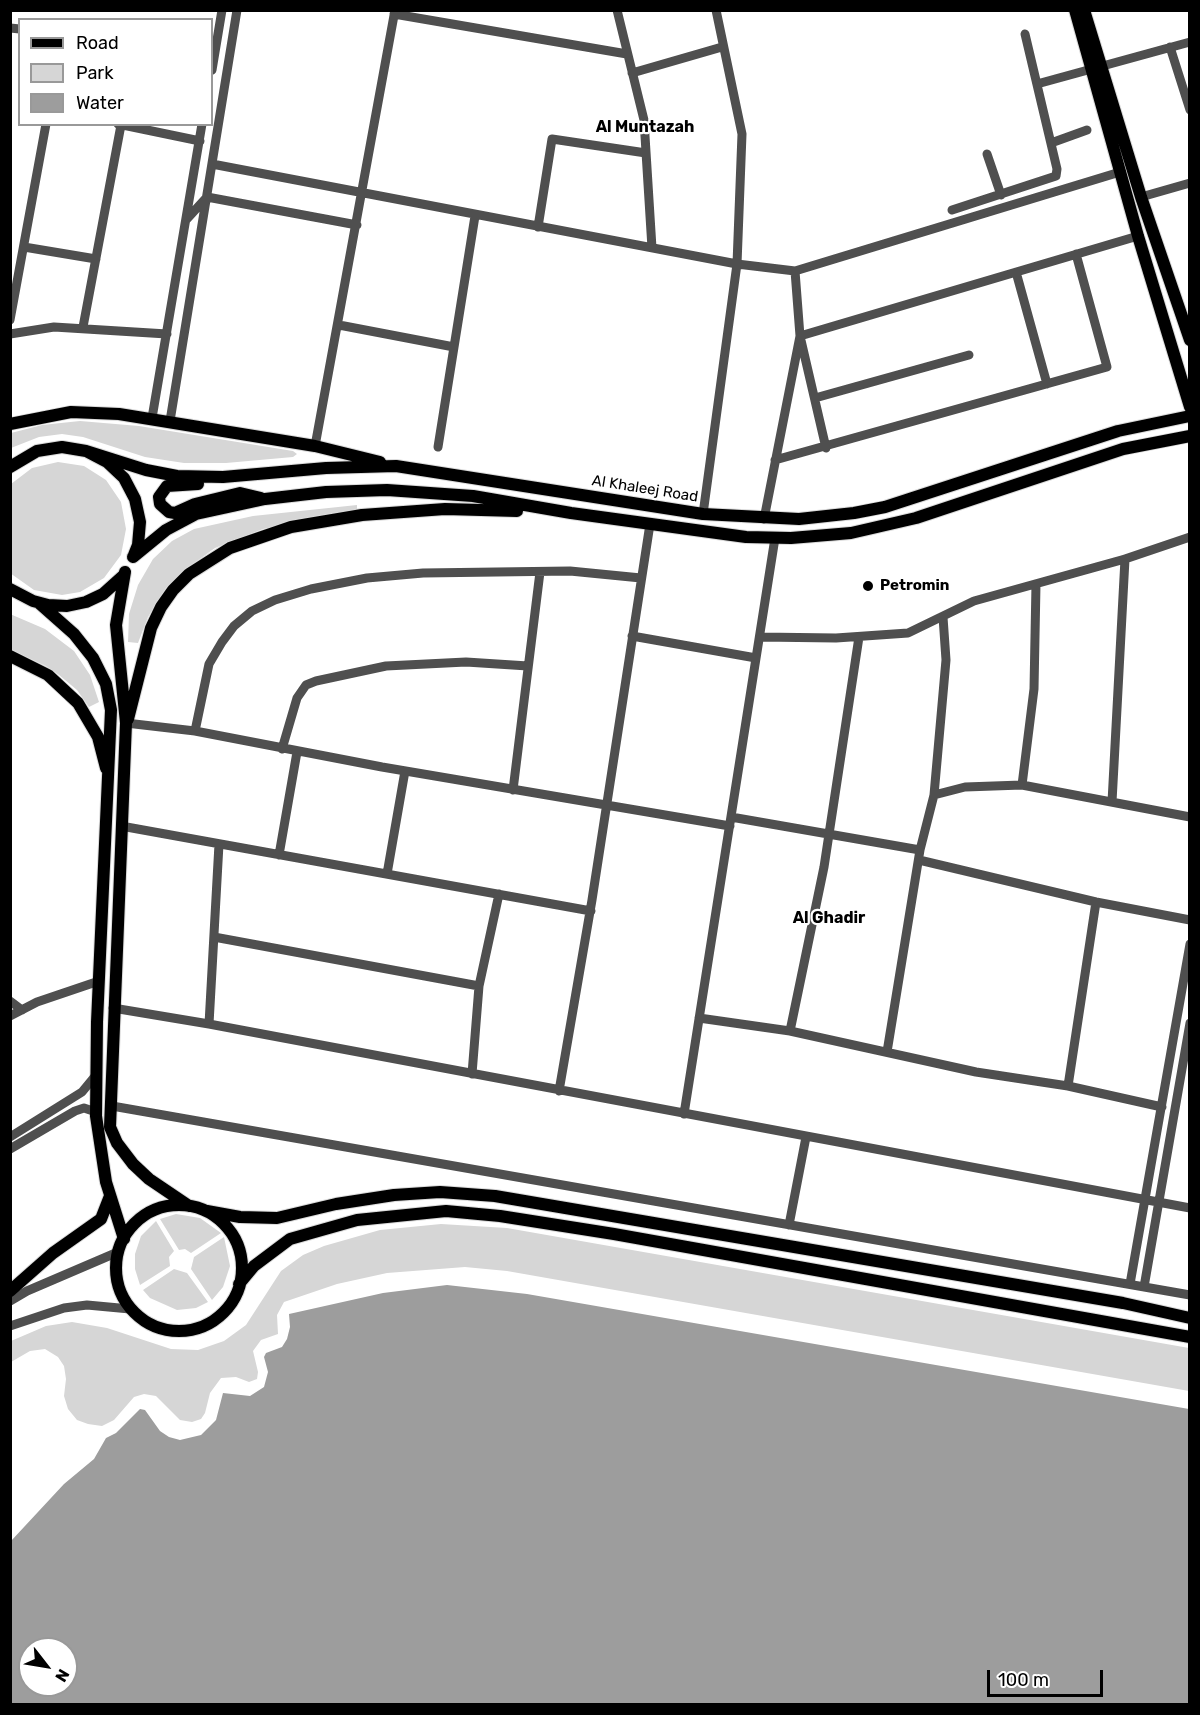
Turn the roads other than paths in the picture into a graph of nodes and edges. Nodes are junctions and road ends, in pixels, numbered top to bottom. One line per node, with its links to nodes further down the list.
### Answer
1 (222, 10): 15 (street)
2 (237, 10): 29 (street)
3 (449, 10): 9 (street)
4 (616, 10): 14 (street)
5 (716, 10): 12 (street)
6 (1075, 10): 16 (main road)
7 (1084, 10): 16 (main road)
8 (395, 12): 9 (street); 32 (street)
9 (446, 22): 14 (street)
10 (1025, 34): 18 (street)
11 (1190, 42): 13 (street)
12 (722, 47): 17 (street); 46 (street)
13 (1170, 47): 16 (street); 19 (street)
14 (627, 54): 17 (street)
15 (213, 62)
16 (1096, 69): 18 (street); 30 (main road); 35 (main road)
17 (632, 73): 27 (street)
18 (1037, 84): 26 (street)
19 (1190, 110)
20 (46, 126): 42 (street)
21 (119, 126): 45 (street)
22 (124, 126): 25 (street)
23 (202, 126): 25 (street)
24 (1086, 130): 26 (street)
25 (200, 141): 38 (street)
26 (1051, 144): 33 (street)
27 (646, 153): 40 (street); 43 (street)
28 (987, 154): 33 (street)
29 (212, 164): 32 (street); 34 (street)
30 (1120, 172): 41 (main road); 47 (street)
31 (1190, 183): 35 (street)
32 (363, 193): 37 (street); 39 (street)
33 (1001, 195): 36 (street)
34 (207, 197): 38 (street); 39 (street); 63 (street)
35 (1141, 197): 55 (main road)
36 (952, 210)
37 (475, 216): 40 (street); 56 (street)
38 (186, 220): 53 (street)
39 (357, 225): 50 (street)
40 (538, 227): 43 (street)
41 (1138, 236): 44 (street); 60 (main road)
42 (24, 247): 45 (street); 49 (street)
43 (652, 248): 46 (street)
44 (1076, 254): 48 (street); 58 (street)
45 (96, 259): 51 (street)
46 (737, 264): 47 (street); 76 (street)
47 (795, 271): 54 (street)
48 (1016, 272): 54 (street); 58 (street)
49 (10, 320)
50 (339, 326): 56 (street); 66 (street)
51 (83, 327): 52 (street); 53 (street)
52 (10, 334)
53 (167, 334): 62 (street)
54 (800, 336): 59 (street); 70 (street)
55 (1190, 340)
56 (454, 347): 67 (street)
57 (969, 356): 59 (street)
58 (1047, 384): 68 (street)
59 (815, 398): 68 (street)
60 (1190, 406)
61 (1190, 416): 77 (main road, Al Khaleej Road)
62 (152, 418): 63 (main road); 64 (main road)
63 (170, 421): 66 (main road)
64 (10, 424)
65 (1190, 436): 80 (main road)
66 (315, 446): 72 (main road)
67 (438, 447)
68 (826, 448): 70 (street)
69 (86, 452): 71 (main road); 73 (main road, Al Khaleej Road); 81 (main road)
70 (774, 460): 77 (street)
71 (10, 466)
72 (396, 466): 73 (main road, Al Khaleej Road); 76 (main road, Al Khaleej Road)
73 (264, 474): 74 (main road)
74 (265, 499): 75 (main road); 81 (main road)
75 (571, 513): 78 (main road); 96 (main road)
76 (703, 514): 77 (main road, Al Khaleej Road)
77 (764, 519)
78 (650, 524): 80 (main road); 85 (street)
79 (1190, 537): 82 (street)
80 (775, 538): 91 (street)
81 (133, 557): 83 (main road)
82 (1125, 559): 86 (street); 105 (street)
83 (125, 572): 88 (main road); 96 (main road)
84 (540, 572): 85 (street); 95 (street); 97 (street)
85 (641, 578): 90 (street)
86 (1036, 584): 89 (street); 102 (street)
87 (13, 592): 88 (main road)
88 (39, 603): 101 (main road)
89 (943, 617): 92 (street); 104 (street)
90 (632, 636): 94 (street); 106 (street)
91 (760, 637): 92 (street); 94 (street)
92 (859, 637): 110 (street)
93 (10, 656): 101 (main road)
94 (756, 658): 108 (street)
95 (528, 666): 98 (street); 103 (street)
96 (126, 723): 97 (street); 109 (main road)
97 (195, 731): 98 (street)
98 (282, 749): 99 (street)
99 (297, 752): 100 (street); 112 (street)
100 (405, 771): 103 (street); 114 (street)
101 (109, 785): 121 (main road)
102 (1022, 785): 104 (street); 105 (street)
103 (513, 790): 106 (street)
104 (934, 795): 113 (street)
105 (1112, 802): 107 (street)
106 (606, 806): 108 (street); 117 (street)
107 (1190, 817)
108 (731, 822): 110 (street); 127 (street)
109 (121, 826): 111 (street); 124 (main road)
110 (829, 835): 113 (street); 130 (street)
111 (219, 844): 112 (street); 119 (street)
112 (279, 855): 114 (street)
113 (920, 855): 116 (street); 131 (street)
114 (387, 874): 115 (street)
115 (499, 894): 117 (street); 122 (street)
116 (1096, 902): 118 (street); 134 (street)
117 (591, 911): 135 (street)
118 (1190, 920)
119 (213, 937): 122 (street); 129 (street)
120 (1190, 944): 137 (street)
121 (99, 981): 125 (street); 133 (main road)
122 (480, 986): 132 (street)
123 (10, 1001): 125 (street)
124 (113, 1008): 129 (street); 136 (main road)
125 (22, 1010): 126 (street)
126 (10, 1016)
127 (699, 1018): 130 (street); 139 (street)
128 (1190, 1023): 145 (street)
129 (208, 1024): 132 (street)
130 (790, 1031): 131 (street)
131 (886, 1052): 134 (street)
132 (472, 1074): 135 (street)
133 (96, 1075): 138 (main road); 140 (street)
134 (1068, 1086): 137 (street)
135 (559, 1091): 139 (street)
136 (112, 1106): 146 (main road); 149 (street)
137 (1162, 1107): 144 (street)
138 (96, 1112): 142 (street); 143 (main road)
139 (684, 1114): 141 (street)
140 (10, 1137)
141 (806, 1137): 144 (street); 149 (street)
142 (10, 1149)
143 (110, 1194): 150 (main road); 155 (main road)
144 (1144, 1200): 145 (street); 153 (street)
145 (1158, 1203): 147 (street); 154 (street)
146 (189, 1206): 148 (main road); 150 (main road)
147 (1190, 1208)
148 (207, 1211): 152 (main road); 159 (main road)
149 (789, 1225): 153 (street)
150 (124, 1239): 151 (main road)
151 (118, 1252): 157 (street); 158 (main road)
152 (239, 1284): 158 (main road); 161 (main road)
153 (1130, 1284): 154 (street)
154 (1144, 1287): 156 (street)
155 (10, 1291)
156 (1190, 1295)
157 (10, 1302)
158 (130, 1309): 160 (street)
159 (1190, 1318)
160 (10, 1326)
161 (1190, 1337)

